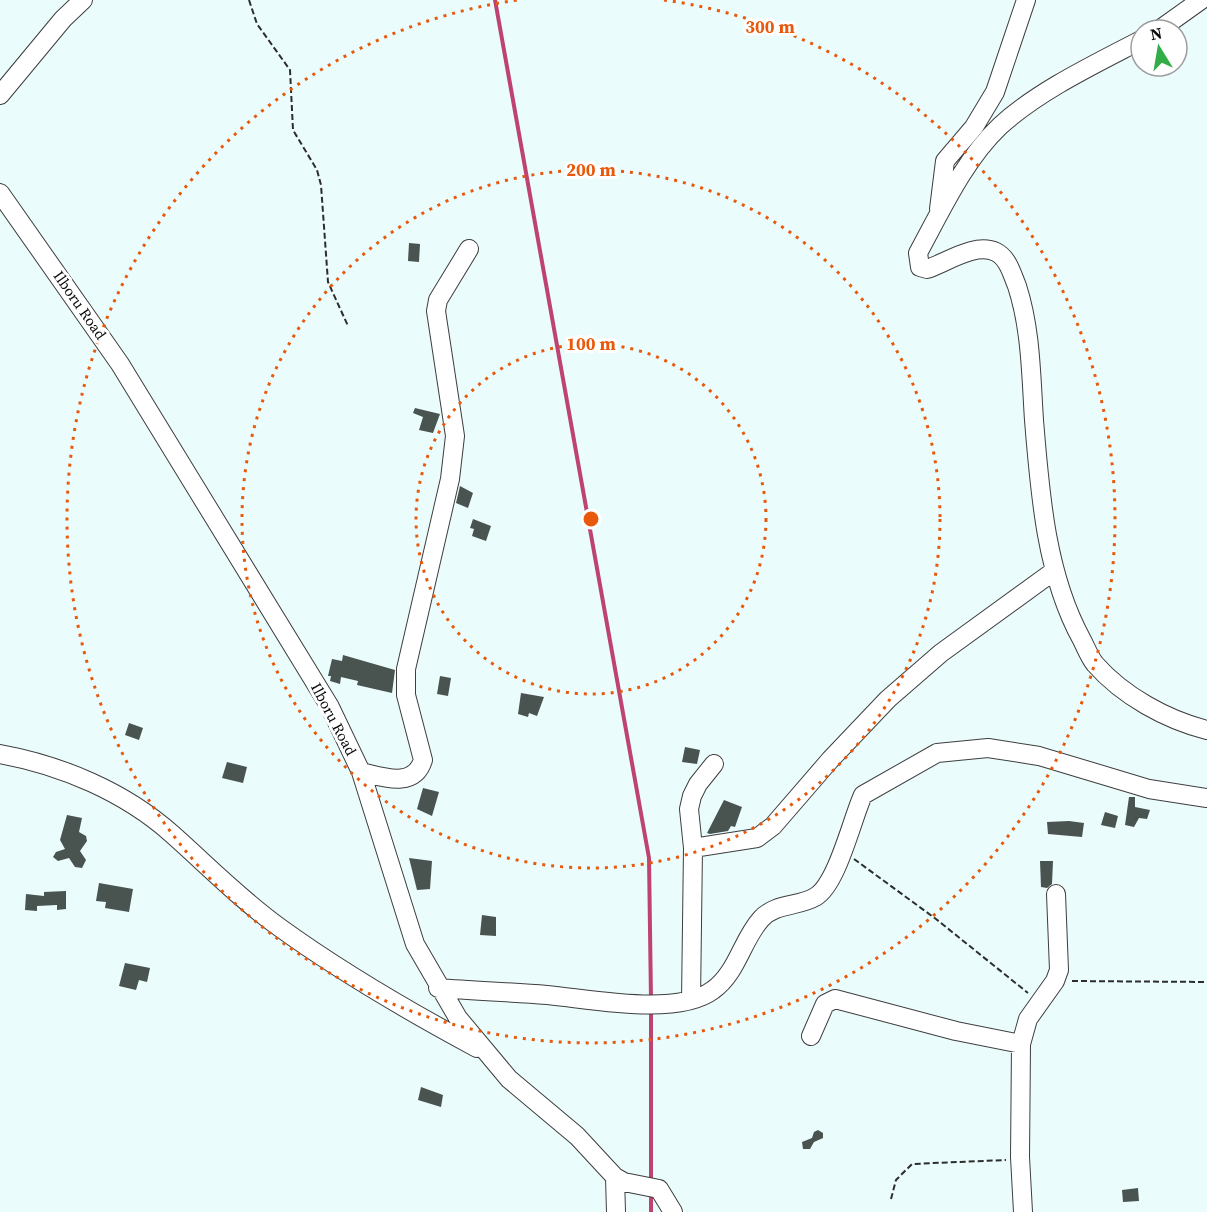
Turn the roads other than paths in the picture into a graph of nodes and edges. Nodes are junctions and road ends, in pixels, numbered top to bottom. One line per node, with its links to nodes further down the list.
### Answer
1 (83, 0): 6 (street)
2 (1026, 0): 8 (street)
3 (1201, 0): 4 (street)
4 (1176, 18)
5 (1129, 47): 8 (street)
6 (0, 95)
7 (0, 193): 14 (street, Ilboru Road)
8 (939, 214): 10 (street)
9 (469, 249): 14 (street)
10 (1054, 571): 11 (street); 16 (street)
11 (1207, 730)
12 (0, 754): 22 (street)
13 (714, 764): 16 (street)
14 (362, 772): 18 (street, Ilboru Road)
15 (1207, 798): 19 (street)
16 (693, 848): 19 (street)
17 (1056, 894): 21 (street)
18 (438, 988): 19 (street); 22 (street, Ilboru Road)
19 (691, 1000)
20 (811, 1036): 21 (street)
21 (1021, 1044): 26 (street)
22 (484, 1052): 23 (street, Ilboru Road)
23 (615, 1177): 24 (street); 25 (street, Ilboru Road)
24 (616, 1212)
25 (674, 1212)
26 (1023, 1212)

